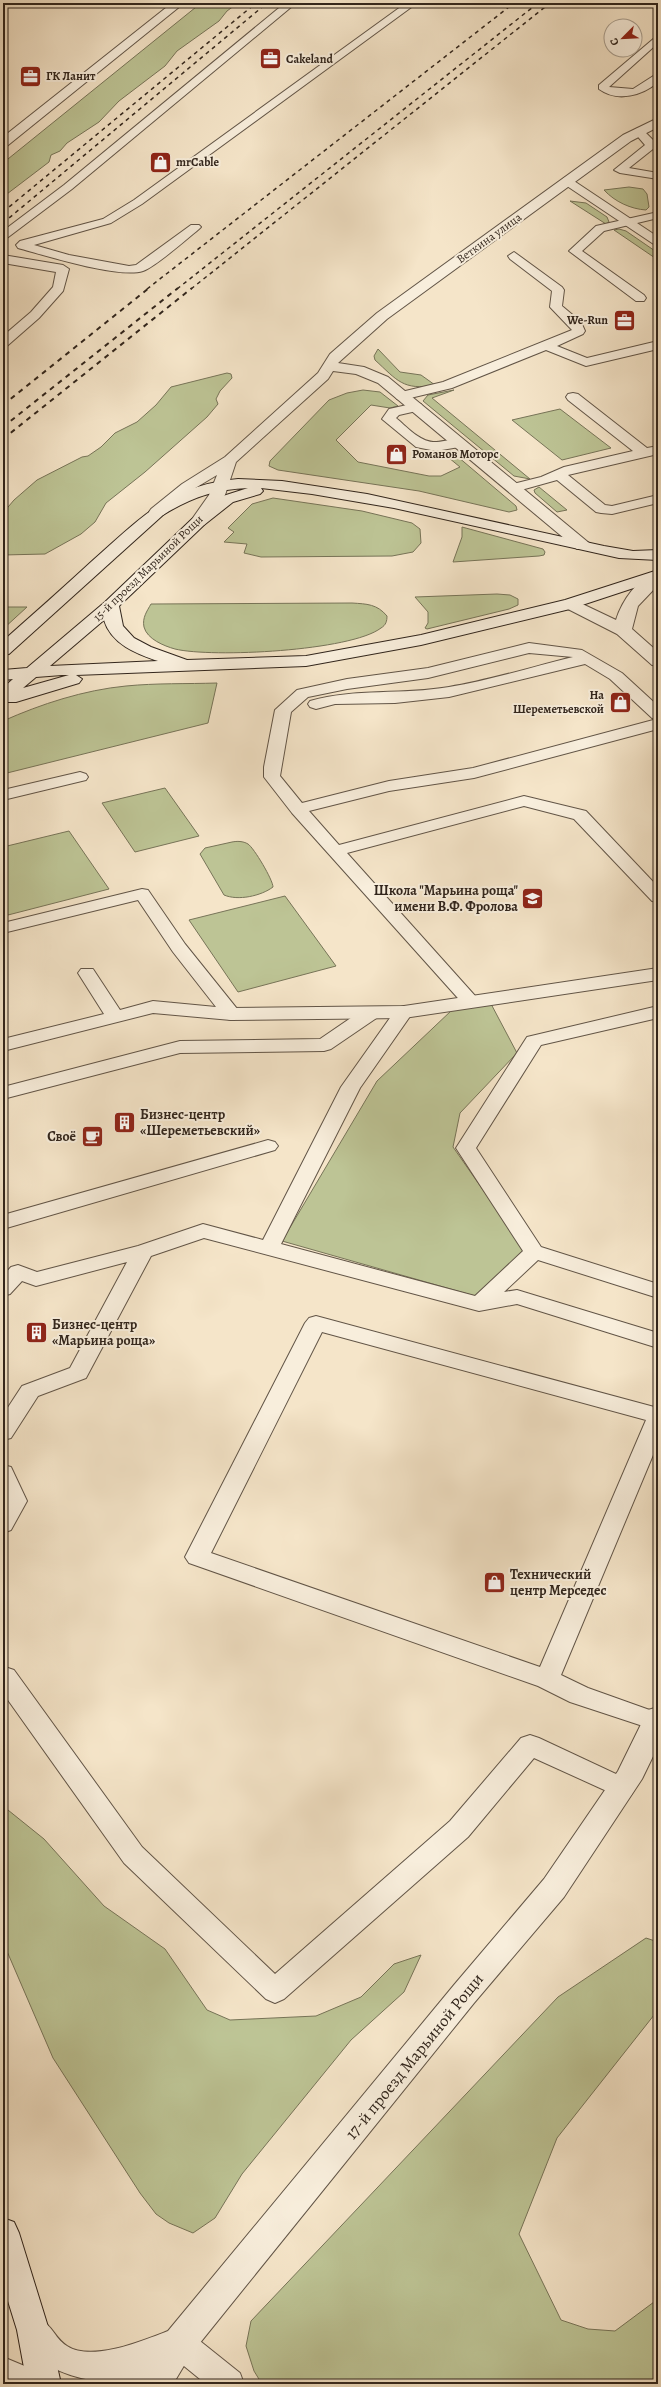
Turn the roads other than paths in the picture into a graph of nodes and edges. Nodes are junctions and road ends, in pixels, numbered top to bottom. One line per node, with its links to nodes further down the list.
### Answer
1 (179, 3): 8 (street)
2 (291, 3): 14 (lane)
3 (412, 3): 16 (lane)
4 (658, 38): 5 (lane)
5 (658, 76)
6 (658, 122): 7 (street, Веткина улица)
7 (638, 131): 9 (lane); 10 (street, Веткина улица)
8 (3, 143)
9 (658, 176)
10 (568, 181): 12 (street); 24 (street, Веткина улица)
11 (658, 215): 12 (lane)
12 (628, 222): 15 (street); 20 (lane)
13 (195, 227): 16 (lane)
14 (3, 237)
15 (658, 243)
16 (24, 244): 17 (lane)
17 (3, 250)
18 (514, 256): 23 (lane)
19 (3, 259): 21 (lane)
20 (640, 298)
21 (3, 343)
22 (658, 345): 23 (lane)
23 (546, 346): 25 (lane)
24 (330, 366): 25 (street); 31 (street, Веткина улица)
25 (402, 396): 27 (street)
26 (573, 397): 30 (lane)
27 (416, 407): 28 (street); 28 (lane)
28 (460, 443): 35 (street)
29 (658, 450): 30 (lane)
30 (644, 453): 32 (lane)
31 (230, 460): 33 (street, 15-й проезд Марьиной Рощи); 37 (street)
32 (558, 474): 35 (lane); 36 (lane)
33 (220, 486): 34 (street); 37 (street); 38 (street, 15-й проезд Марьиной Рощи)
34 (294, 487): 38 (street); 39 (street)
35 (514, 488): 39 (street)
36 (658, 499)
37 (157, 512): 44 (street)
38 (198, 522): 43 (street, 15-й проезд Марьиной Рощи)
39 (583, 546): 40 (street)
40 (654, 556)
41 (658, 576): 42 (street); 45 (street)
42 (570, 604): 45 (street); 50 (street)
43 (111, 605): 47 (street, 15-й проезд Марьиной Рощи); 50 (street)
44 (45, 615): 46 (street); 47 (street)
45 (623, 630): 49 (street)
46 (3, 650)
47 (55, 652): 51 (street); 52 (street, 15-й проезд Марьиной Рощи)
48 (586, 659): 56 (lane); 57 (lane); 57 (lane)
49 (658, 662)
50 (197, 666): 51 (street)
51 (121, 670): 52 (street); 55 (street)
52 (34, 672): 53 (street); 54 (street, 15-й проезд Марьиной Рощи)
53 (3, 675)
54 (3, 697)
55 (3, 701)
56 (658, 715)
57 (280, 717): 61 (lane)
58 (658, 724): 61 (lane)
59 (80, 777): 60 (lane)
60 (3, 795)
61 (298, 809): 62 (lane)
62 (335, 851): 63 (lane); 67 (lane)
63 (658, 898)
64 (3, 928): 71 (lane)
65 (87, 973): 72 (lane)
66 (658, 974): 67 (street)
67 (471, 1002): 68 (street)
68 (404, 1012): 70 (street); 77 (lane)
69 (658, 1012): 79 (lane)
70 (371, 1013): 71 (street); 74 (lane)
71 (231, 1014): 72 (lane)
72 (115, 1016): 73 (lane)
73 (3, 1045)
74 (3, 1093)
75 (268, 1146): 76 (lane)
76 (3, 1222)
77 (269, 1248): 78 (lane); 82 (lane)
78 (143, 1251): 80 (lane); 85 (lane)
79 (534, 1252): 81 (lane); 82 (lane)
80 (3, 1289)
81 (658, 1291)
82 (479, 1304): 83 (lane)
83 (658, 1341)
84 (658, 1417): 89 (lane); 89 (lane)
85 (3, 1432)
86 (3, 1473): 87 (lane)
87 (3, 1524)
88 (5, 1677): 91 (lane)
89 (547, 1678): 90 (lane)
90 (657, 1720): 91 (street, 17-й проезд Марьиной Рощи)
91 (622, 1788): 94 (street, 17-й проезд Марьиной Рощи)
92 (3, 2233): 93 (street)
93 (33, 2330): 94 (street); 97 (street)
94 (167, 2364): 98 (street); 99 (lane)
95 (3, 2373): 96 (street)
96 (27, 2384)
97 (44, 2384)
98 (114, 2384)
99 (229, 2384)

